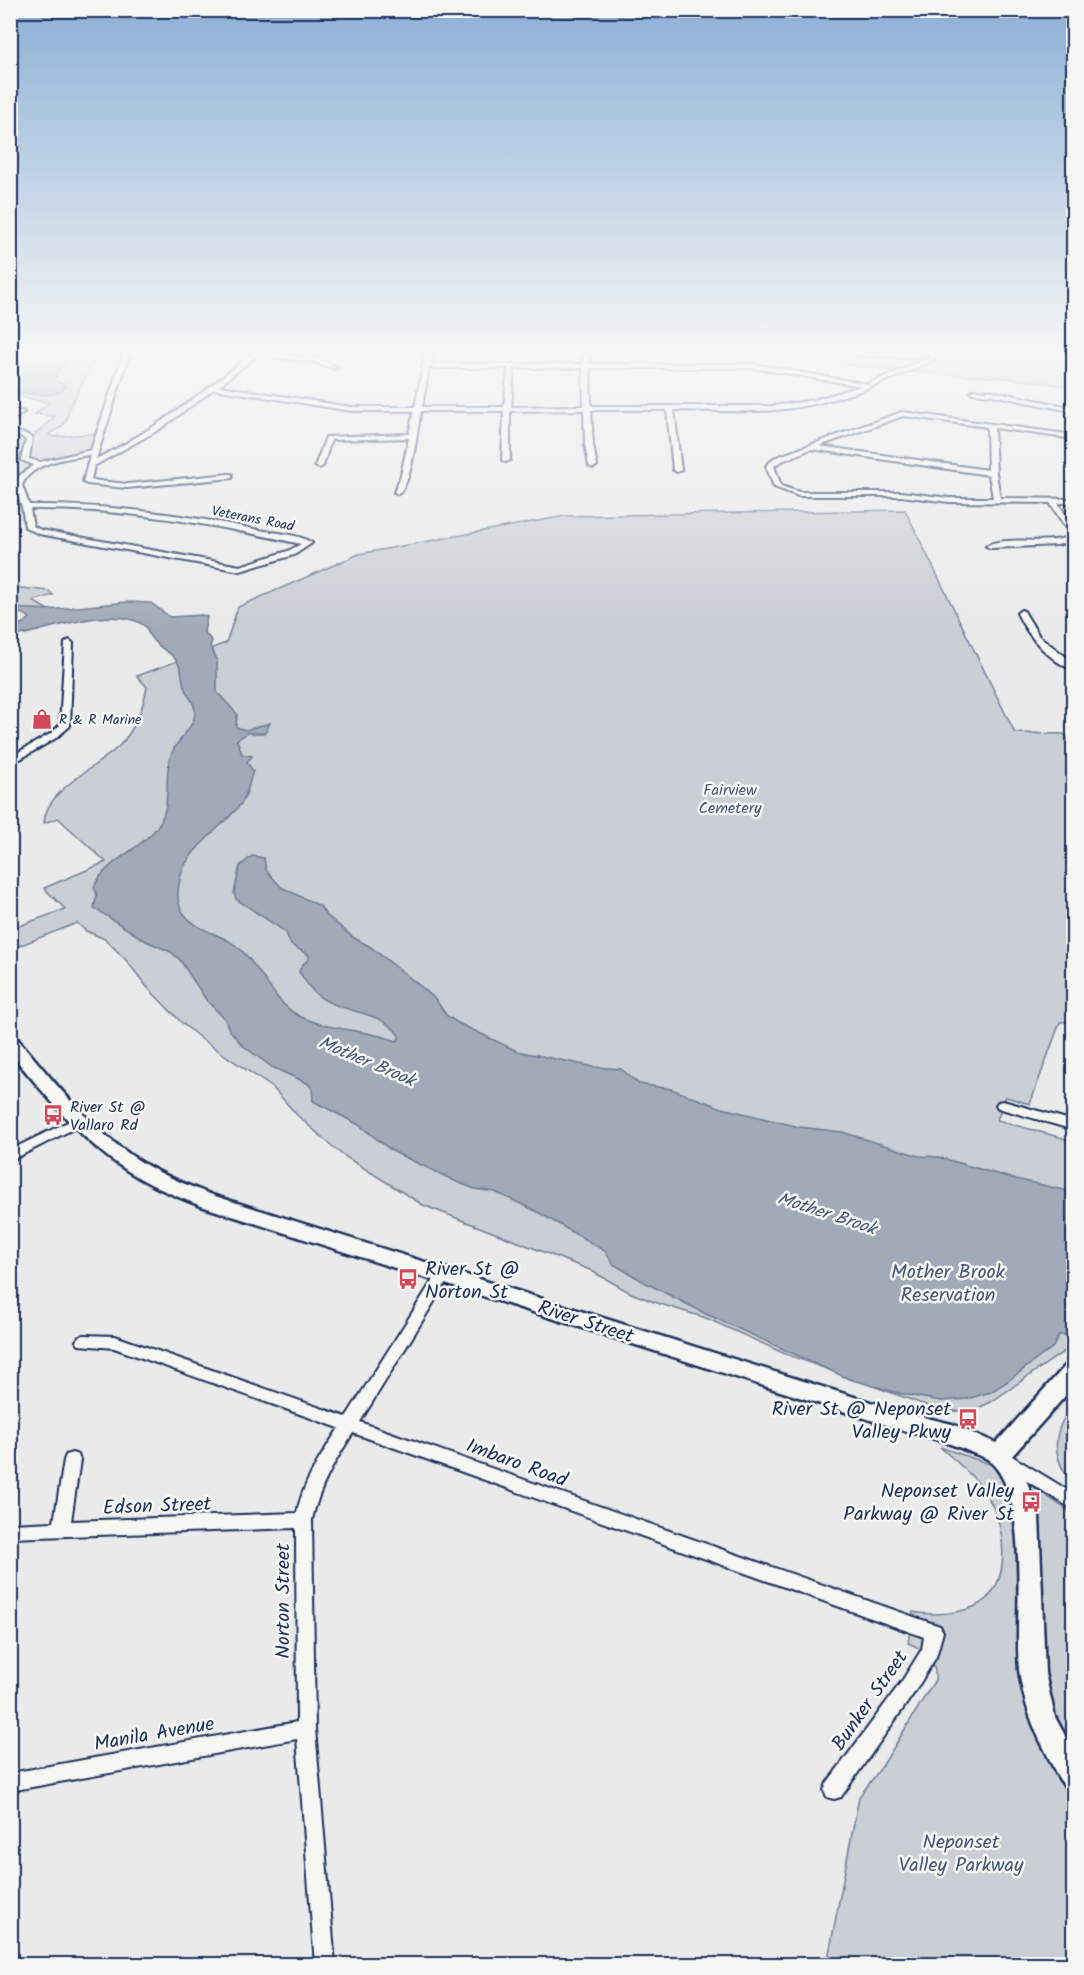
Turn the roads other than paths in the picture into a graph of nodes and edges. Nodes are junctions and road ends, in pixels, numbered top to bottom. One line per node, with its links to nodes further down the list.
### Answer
1 (29, 444): 15 (street)
2 (97, 444): 12 (street)
3 (130, 444): 14 (street)
4 (326, 444): 16 (street)
5 (410, 444): 21 (street)
6 (506, 444): 13 (street)
7 (590, 444): 17 (street)
8 (673, 444): 18 (street)
9 (818, 444): 11 (street)
10 (991, 444): 19 (street)
11 (810, 447): 19 (street); 22 (street)
12 (94, 452): 14 (street); 15 (street, Veterans Road)
13 (506, 460)
14 (92, 464): 20 (street)
15 (41, 465): 25 (street, Veterans Road)
16 (319, 466)
17 (592, 466)
18 (676, 470)
19 (992, 473): 22 (street)
20 (229, 476)
21 (398, 492)
22 (997, 500): 23 (street)
23 (1053, 501): 24 (street); 26 (street)
24 (1074, 501)
25 (26, 507): 25 (street, Veterans Road)
26 (1074, 536): 27 (street)
27 (990, 546)
28 (1021, 613): 30 (street)
29 (69, 643): 31 (street)
30 (1074, 668)
31 (10, 762)
32 (10, 1041): 34 (street, River Street)
33 (1003, 1105): 35 (street)
34 (80, 1120): 36 (street); 37 (street, River Street)
35 (1074, 1126)
36 (10, 1156)
37 (443, 1275): 40 (street, Norton Street); 41 (street, River Street)
38 (84, 1341): 40 (street, Imbaro Road)
39 (1074, 1371): 41 (street)
40 (350, 1425): 44 (street, Norton Street); 47 (street, Imbaro Road)
41 (999, 1455): 43 (street); 49 (street)
42 (72, 1460): 45 (street)
43 (1074, 1503)
44 (304, 1520): 45 (street, Edson Street); 48 (street, Norton Street)
45 (61, 1529): 46 (street, Edson Street)
46 (10, 1531)
47 (934, 1632): 51 (street, Bunker Street)
48 (306, 1730): 50 (street, Manila Avenue); 52 (street, Norton Street)
49 (1074, 1779)
50 (10, 1782)
51 (834, 1790)
52 (325, 1965)

